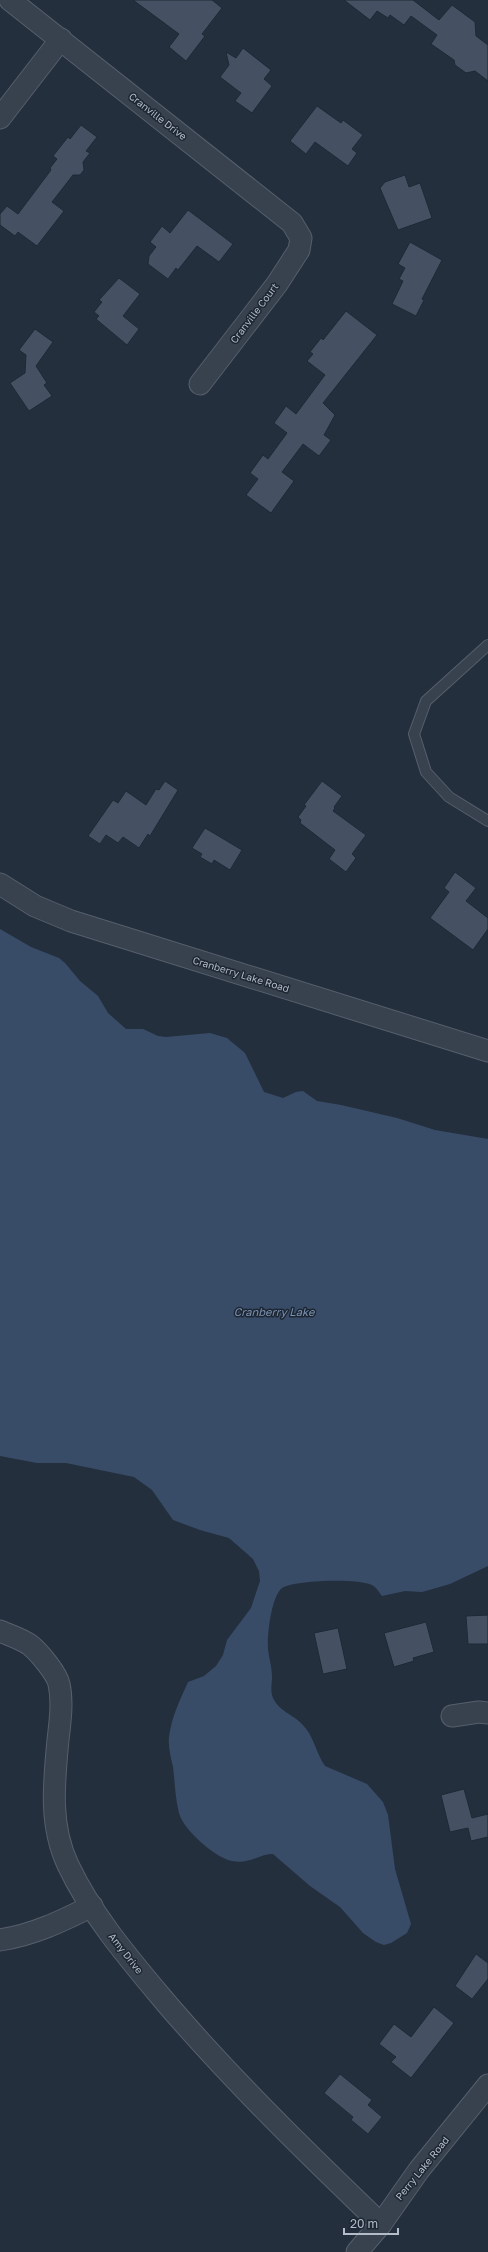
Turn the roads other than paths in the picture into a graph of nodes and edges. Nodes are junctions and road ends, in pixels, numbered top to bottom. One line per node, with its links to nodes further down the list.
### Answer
1 (10, 0): 2 (street, Cranville Drive)
2 (61, 39): 3 (street); 4 (street, Cranville Drive)
3 (0, 118)
4 (301, 238): 5 (street, Cranville Court)
5 (200, 384)
6 (488, 645): 7 (lane)
7 (488, 821)
8 (0, 884): 9 (street, Cranberry Lake Road)
9 (488, 1052)
10 (0, 1631): 13 (street, Amy Drive)
11 (488, 1713): 12 (street)
12 (452, 1716)
13 (92, 1906): 14 (street); 16 (street, Amy Drive)
14 (0, 1940)
15 (488, 2085): 16 (street, Perry Lake Road)
16 (381, 2224): 17 (street, Perry Lake Road)
17 (357, 2252)

